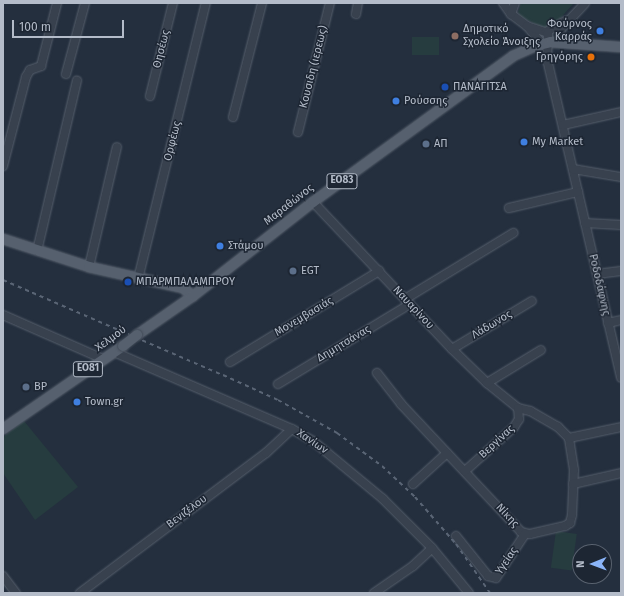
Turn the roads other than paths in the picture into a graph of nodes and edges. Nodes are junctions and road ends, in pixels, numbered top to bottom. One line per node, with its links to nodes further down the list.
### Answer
1 (57, 3): 27 (street)
2 (85, 3): 19 (street)
3 (174, 3): 21 (street, Θησέως)
4 (206, 3): 42 (street, Ορφέως)
5 (262, 3): 23 (street)
6 (330, 3): 25 (street, Κουσιδη (ιερεως))
7 (358, 3): 11 (street)
8 (502, 3): 12 (street)
9 (515, 3): 12 (street)
10 (585, 3): 13 (street)
11 (356, 14)
12 (511, 14): 14 (street)
13 (569, 19): 15 (street); 16 (street)
14 (528, 26): 15 (street); 17 (street)
15 (548, 32): 17 (street, Ροδοδάφνης)
16 (559, 42): 17 (main road, Μαραθώνος / ΕΟ83); 18 (main road, Μαραθώνος / ΕΟ83)
17 (544, 43): 24 (street, Ροδοδάφνης); 31 (main road, Μαραθώνος / ΕΟ83)
18 (621, 47)
19 (66, 74)
20 (77, 81): 37 (street)
21 (150, 96)
22 (621, 112): 24 (street)
23 (233, 117)
24 (563, 125): 28 (street, Ροδοδάφνης)
25 (298, 132)
26 (117, 147): 38 (street)
27 (3, 166)
28 (573, 169): 29 (street); 30 (street, Ροδοδάφνης)
29 (621, 177)
30 (578, 192): 32 (street); 33 (street, Ροδοδάφνης)
31 (313, 202): 39 (street, Ναυαρίνου); 43 (main road, Μαραθώνος / ΕΟ83)
32 (509, 208)
33 (585, 223): 34 (street); 41 (street, Ροδοδάφνης)
34 (621, 225)
35 (513, 233): 45 (street, Δημητσάνας)
36 (3, 239): 37 (main road)
37 (37, 251): 38 (main road)
38 (89, 267): 42 (main road)
39 (379, 271): 45 (street, Ναυαρίνου); 53 (street, Μονεμβασιάς)
40 (621, 271): 41 (street)
41 (597, 274): 48 (street, Ροδοδάφνης)
42 (138, 279): 43 (main road)
43 (193, 296): 51 (main road, Χελμού / ΕΟ81, bridge)
44 (532, 301): 49 (street, Λάδωνος)
45 (407, 302): 49 (street, Ναυαρίνου); 57 (street, Δημητσάνας)
46 (3, 315): 52 (street)
47 (621, 320): 48 (street)
48 (608, 323): 55 (street, Ροδοδάφνης)
49 (452, 349): 56 (street, Ναυαρίνου)
50 (540, 350): 56 (street)
51 (114, 352): 52 (main road, Χελμού / ΕΟ81); 61 (street, Χανίων)
52 (103, 359): 59 (main road, Χελμού / ΕΟ81)
53 (230, 362)
54 (377, 372): 63 (street, Νίκης)
55 (621, 378)
56 (487, 383): 58 (street, Ναυαρίνου)
57 (278, 384)
58 (518, 408): 62 (street); 64 (street, Βεργίνας)
59 (5, 425)
60 (621, 427): 62 (street)
61 (292, 429): 70 (street, Χανίων); 73 (street, Βενιζέλου)
62 (569, 438): 67 (street, Νίκης)
63 (447, 453): 64 (street, Νίκης); 66 (street)
64 (465, 470): 68 (street, Νίκης)
65 (621, 473): 67 (street)
66 (414, 484)
67 (573, 484): 68 (street, Νίκης)
68 (525, 534): 69 (street, Υγείας)
69 (456, 536)
70 (432, 548): 74 (street); 75 (street, Χανίων)
71 (3, 576): 72 (street)
72 (16, 593)
73 (80, 593)
74 (374, 593)
75 (469, 593)

